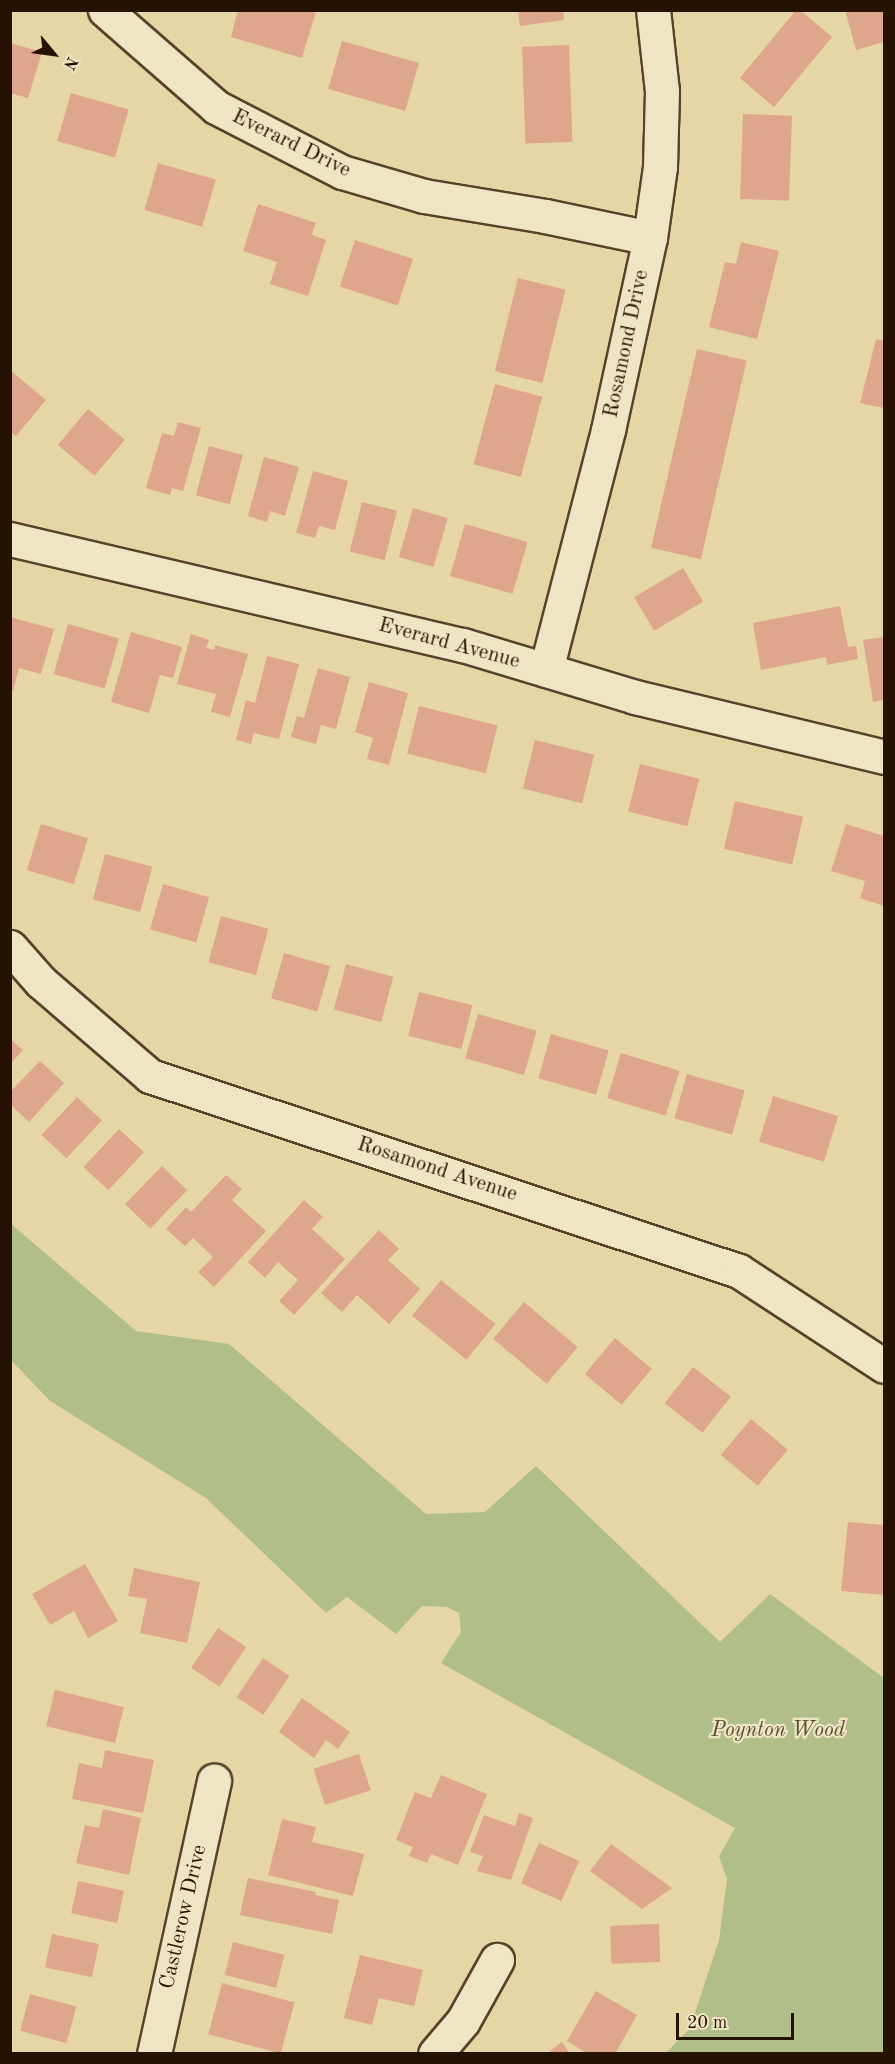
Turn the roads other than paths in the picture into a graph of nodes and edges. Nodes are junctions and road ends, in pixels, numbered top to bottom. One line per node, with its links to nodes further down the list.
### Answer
1 (105, 10): 3 (street, Everard Drive)
2 (653, 10): 3 (street, Rosamond Drive)
3 (650, 238): 5 (street, Rosamond Drive)
4 (10, 539): 5 (street, Everard Avenue)
5 (546, 670): 6 (street, Everard Avenue)
6 (885, 757)
7 (10, 947): 8 (street, Rosamond Avenue)
8 (885, 1366)
9 (214, 1781): 11 (street, Castlerow Drive)
10 (497, 1960): 12 (street)
11 (154, 2054)
12 (435, 2054)

